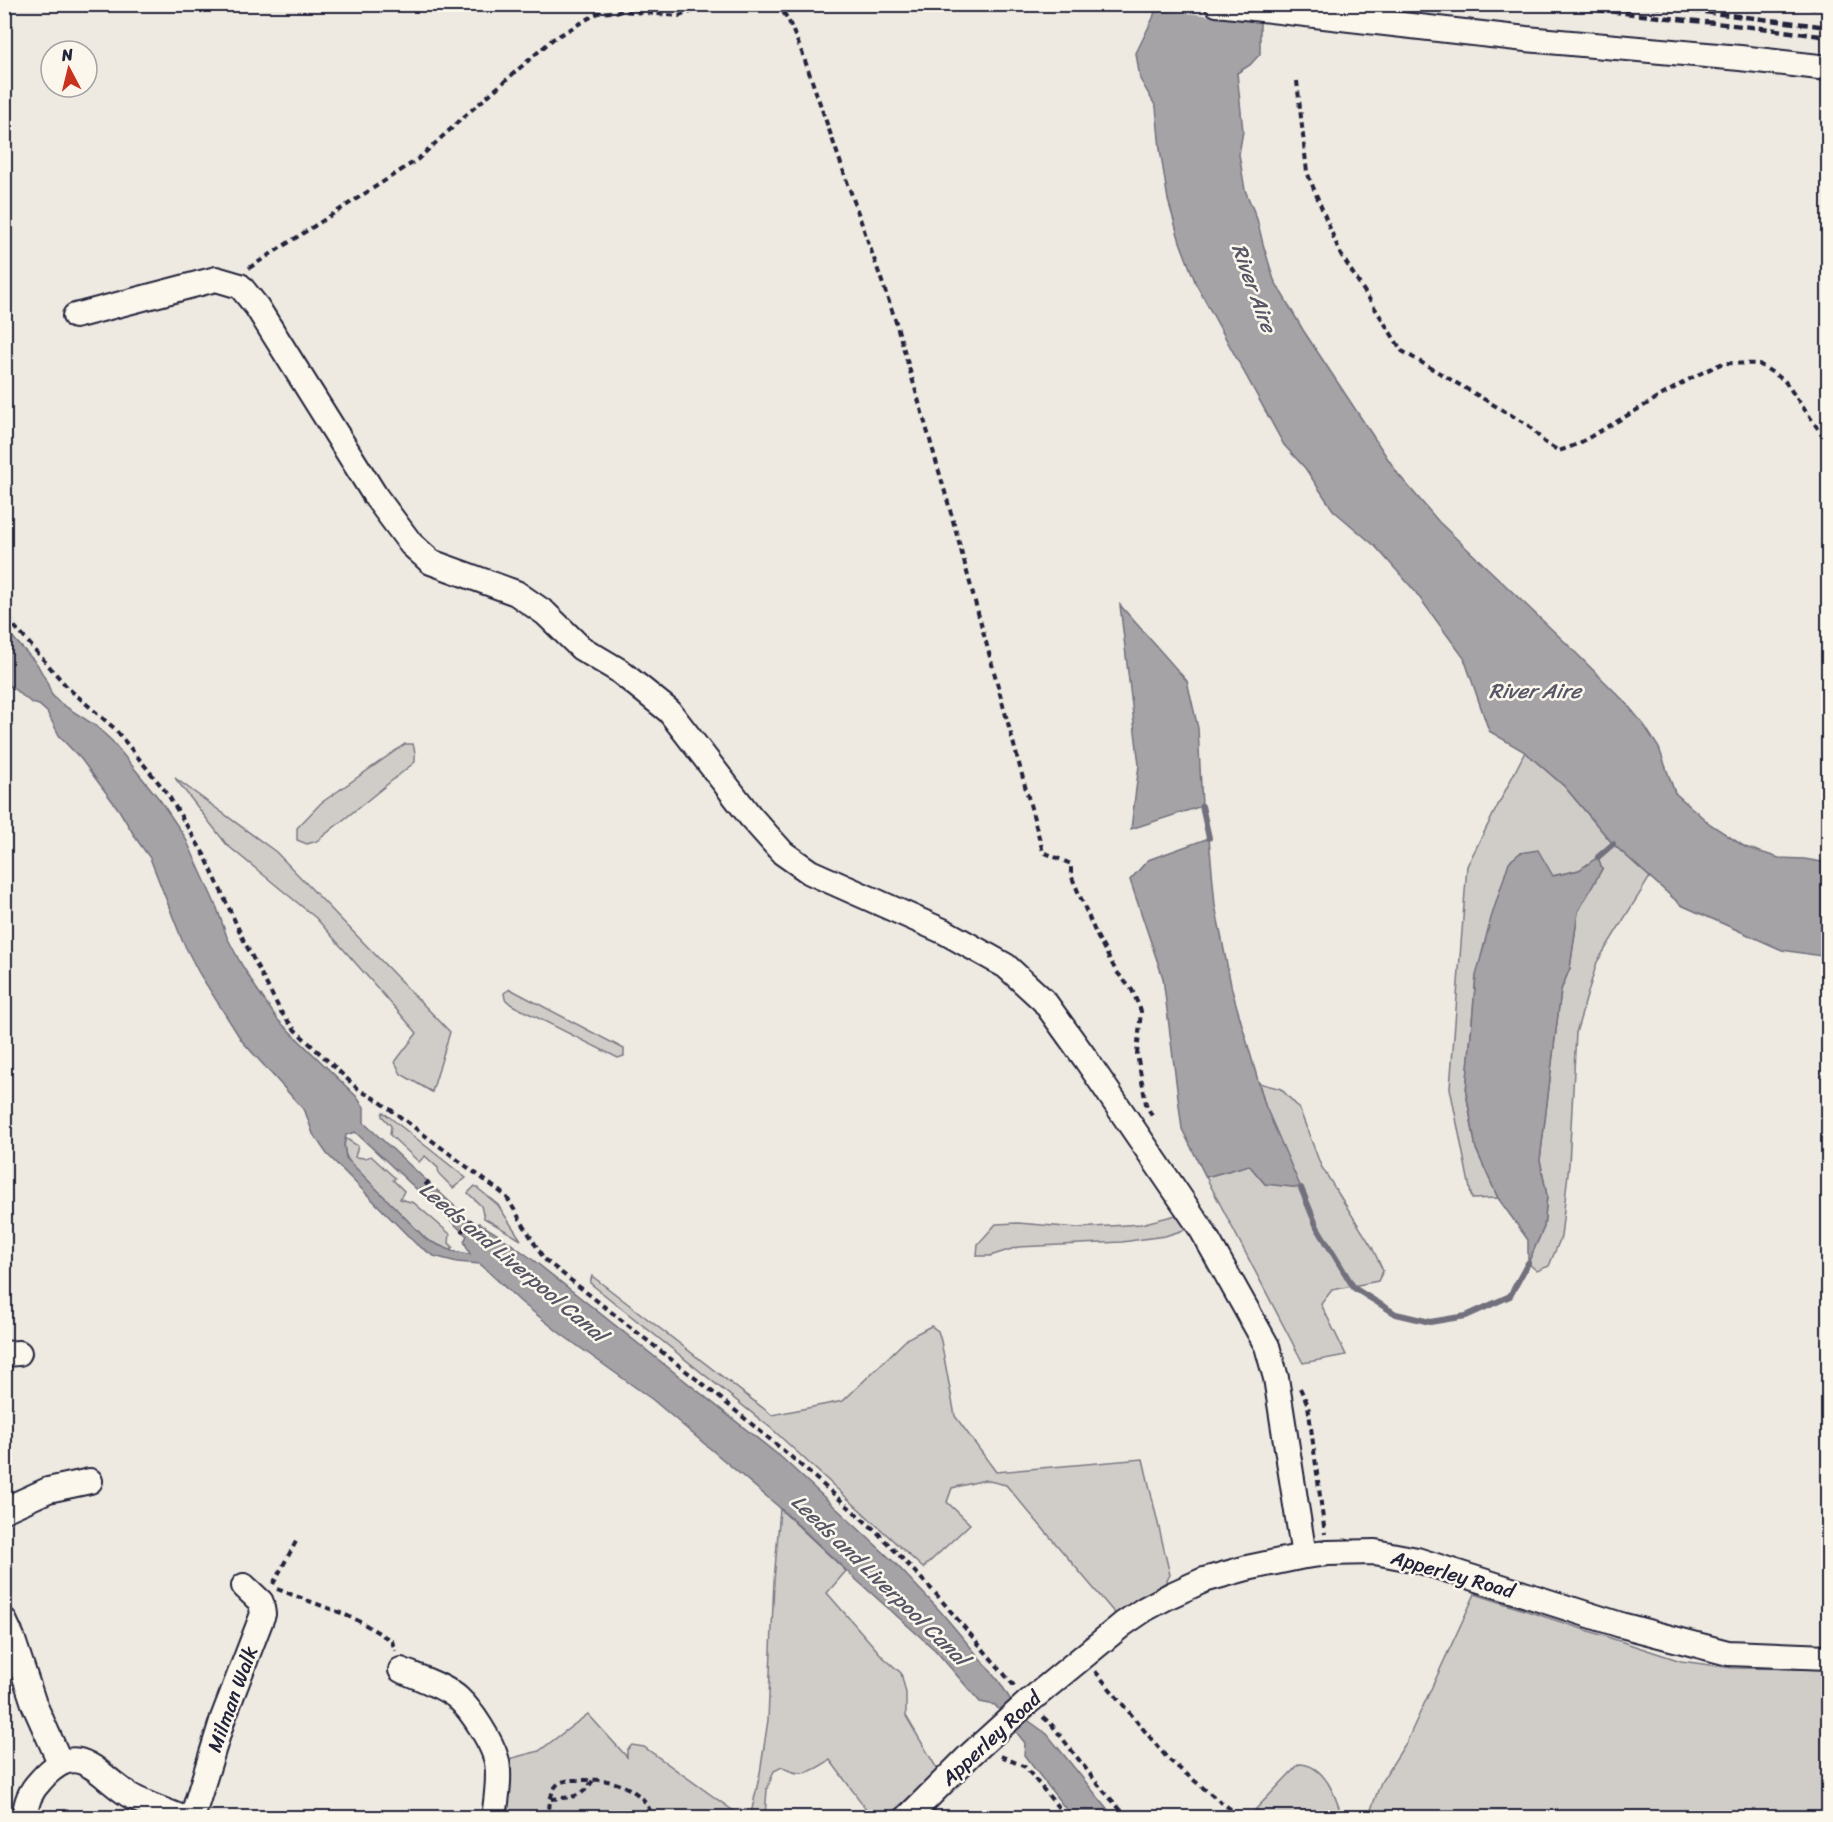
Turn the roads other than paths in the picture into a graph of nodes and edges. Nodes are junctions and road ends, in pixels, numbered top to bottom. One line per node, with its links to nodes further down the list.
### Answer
1 (1217, 4): 2 (street)
2 (1828, 68)
3 (75, 316): 6 (street)
4 (90, 1481): 5 (street)
5 (4, 1510)
6 (1304, 1556): 9 (street, Apperley Road); 12 (street, Apperley Road)
7 (244, 1586): 15 (street, Milman Walk)
8 (4, 1620): 11 (street)
9 (1828, 1657)
10 (401, 1670): 16 (street)
11 (60, 1762): 13 (street); 14 (street)
12 (919, 1813)
13 (26, 1818)
14 (182, 1818)
15 (192, 1818)
16 (494, 1818)

